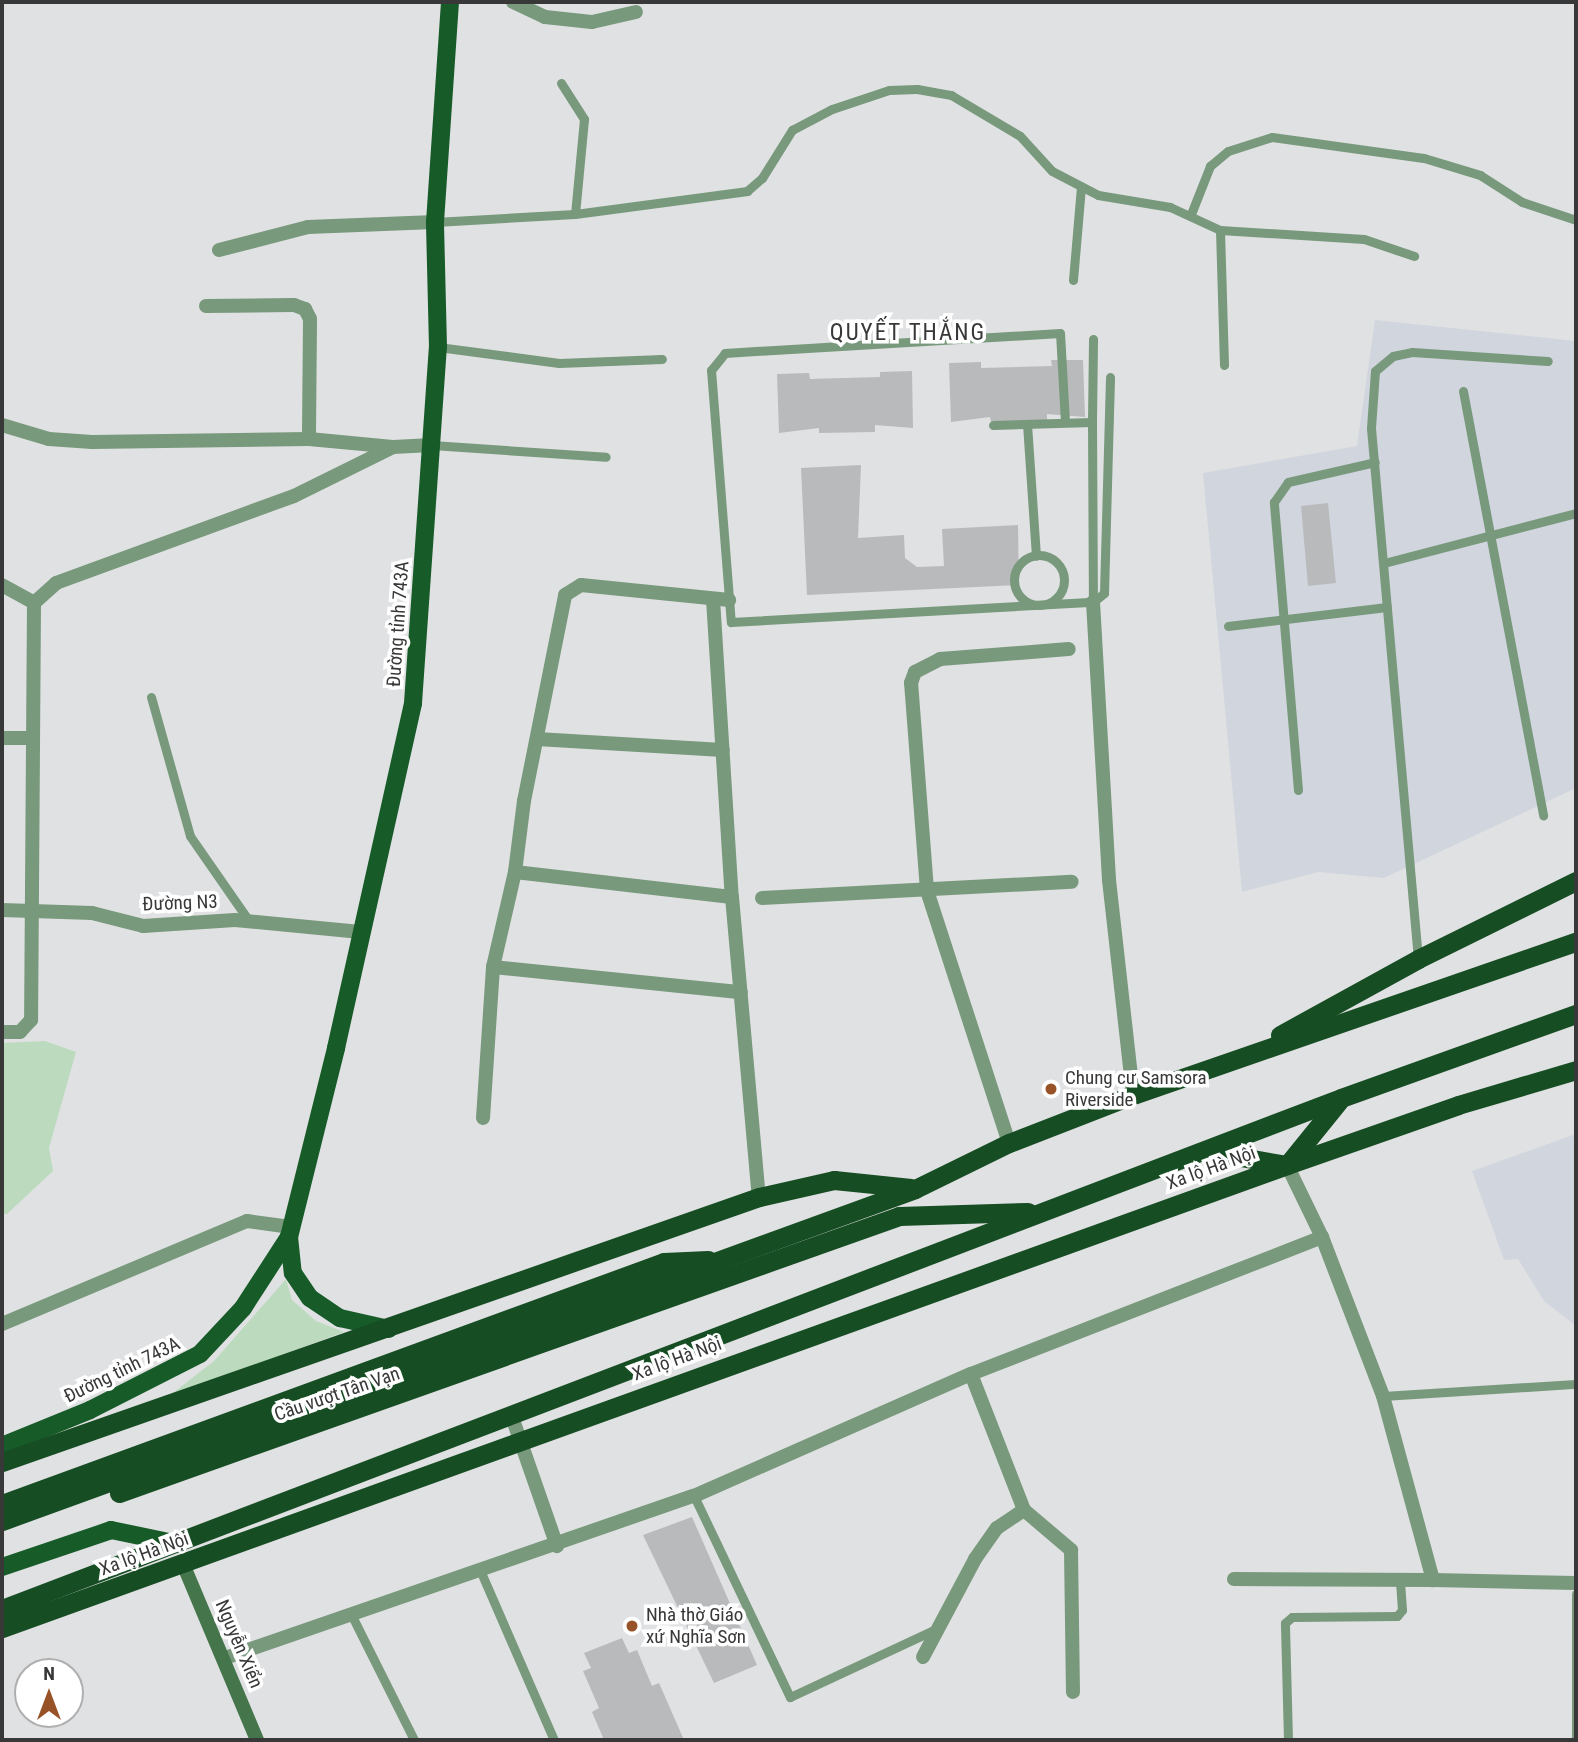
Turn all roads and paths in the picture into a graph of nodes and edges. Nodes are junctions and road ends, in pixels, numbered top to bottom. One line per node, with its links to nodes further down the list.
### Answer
1 (450, 2): 9 (main road, Đường tỉnh 743A)
2 (513, 2): 3 (street)
3 (636, 12)
4 (561, 83): 6 (lane)
5 (1081, 187): 6 (lane); 7 (lane); 13 (lane)
6 (575, 214): 9 (lane)
7 (1191, 214): 8 (lane); 10 (lane)
8 (1576, 220)
9 (435, 222): 11 (street); 16 (main road, Đường tỉnh 743A)
10 (1220, 230): 12 (lane); 19 (lane)
11 (219, 250)
12 (1414, 256)
13 (1073, 280)
14 (206, 306): 27 (street)
15 (1093, 339): 23 (lane)
16 (438, 347): 17 (lane); 28 (main road, Đường tỉnh 743A)
17 (662, 359)
18 (1548, 361): 31 (lane)
19 (1224, 365)
20 (1110, 377): 39 (lane)
21 (1463, 391): 33 (lane)
22 (1065, 422): 23 (lane); 24 (lane); 38 (lane)
23 (1092, 422): 39 (lane)
24 (1027, 424): 26 (lane); 34 (lane)
25 (2, 425): 27 (street)
26 (993, 425)
27 (309, 439): 29 (street)
28 (432, 445): 29 (street); 30 (lane); 62 (main road, Đường tỉnh 743A)
29 (393, 447): 40 (street)
30 (606, 457)
31 (1375, 462): 35 (lane); 43 (lane)
32 (1576, 513): 33 (lane)
33 (1489, 536): 35 (lane); 52 (lane)
34 (1036, 555): 41 (lane); 41 (lane)
35 (1384, 563): 42 (lane)
36 (5, 585): 40 (street)
37 (713, 599): 38 (street); 49 (street); 50 (street)
38 (729, 600): 41 (lane)
39 (1093, 602): 41 (lane); 71 (street)
40 (34, 603): 48 (street)
41 (1037, 606)
42 (1387, 607): 43 (lane); 64 (lane)
43 (1283, 617): 44 (lane); 51 (lane)
44 (1228, 626)
45 (1069, 649): 56 (street)
46 (151, 697): 61 (lane)
47 (2, 738): 48 (street)
48 (32, 738): 60 (street)
49 (537, 738): 50 (street); 53 (street)
50 (723, 750): 57 (street)
51 (1298, 790)
52 (1542, 816)
53 (515, 872): 57 (street); 65 (street)
54 (1576, 881): 64 (highway)
55 (1072, 882): 56 (street)
56 (927, 890): 58 (street); 74 (street)
57 (732, 897): 66 (street)
58 (762, 898)
59 (2, 909): 60 (street, Đường N3)
60 (29, 910): 61 (street, Đường N3); 68 (street)
61 (249, 921): 62 (street, Đường N3)
62 (360, 932): 80 (main road, Đường tỉnh 743A)
63 (1576, 942): 69 (highway)
64 (1418, 959): 69 (highway)
65 (492, 967): 66 (street); 73 (street)
66 (741, 992): 78 (street)
67 (1576, 1014): 72 (highway, Xa lộ Hà Nội)
68 (2, 1032)
69 (1243, 1057): 71 (highway)
70 (1576, 1070): 76 (highway, Xa lộ Hà Nội)
71 (1133, 1096): 74 (highway)
72 (1341, 1098): 75 (highway, Xa lộ Hà Nội); 76 (highway)
73 (483, 1118)
74 (1009, 1143): 77 (highway)
75 (1204, 1150): 76 (highway); 79 (highway, Xa lộ Hà Nội)
76 (1287, 1165): 81 (street); 90 (highway, Xa lộ Hà Nội)
77 (915, 1189): 78 (highway); 82 (highway)
78 (759, 1197): 85 (highway)
79 (1043, 1212): 83 (highway, Xa lộ Hà Nội); 89 (highway, Xa lộ Hà Nội)
80 (290, 1232): 84 (street); 85 (main road, Đường tỉnh 743A); 91 (main road, Đường tỉnh 743A)
81 (1322, 1237): 86 (street); 88 (street)
82 (666, 1272): 94 (highway, Cầu vượt Tân Vạn); 96 (highway, Cầu vượt Tân Vạn)
83 (686, 1293): 97 (highway, Cầu vượt Tân Vạn)
84 (2, 1324)
85 (389, 1329): 92 (highway)
86 (971, 1374): 93 (street); 95 (street)
87 (1576, 1384): 88 (lane)
88 (1383, 1396): 105 (street)
89 (511, 1414): 90 (street); 98 (highway, Xa lộ Hà Nội)
90 (520, 1440): 99 (street); 100 (highway, Xa lộ Hà Nội)
91 (2, 1446)
92 (2, 1462)
93 (694, 1496): 99 (street); 111 (lane)
94 (2, 1504)
95 (1024, 1510): 111 (street); 114 (street)
96 (2, 1521)
97 (2, 1533)
98 (174, 1542): 100 (highway); 101 (main road); 108 (highway, Xa lộ Hà Nội)
99 (557, 1546): 102 (street)
100 (183, 1564): 110 (highway, Xa lộ Hà Nội); 113 (main road, Nguyễn Xiển)
101 (2, 1567)
102 (480, 1570): 109 (street); 117 (lane)
103 (1234, 1579): 104 (street)
104 (1400, 1580): 105 (street); 118 (lane)
105 (1433, 1580): 106 (street)
106 (1576, 1583)
107 (1576, 1594): 119 (lane)
108 (2, 1609)
109 (350, 1612): 113 (street); 116 (lane)
110 (2, 1628)
111 (938, 1628): 112 (street)
112 (923, 1657)
113 (225, 1658): 115 (main road, Nguyễn Xiển)
114 (1073, 1692)
115 (257, 1740)
116 (414, 1740)
117 (554, 1740)
118 (1288, 1740)
119 (1576, 1740)

